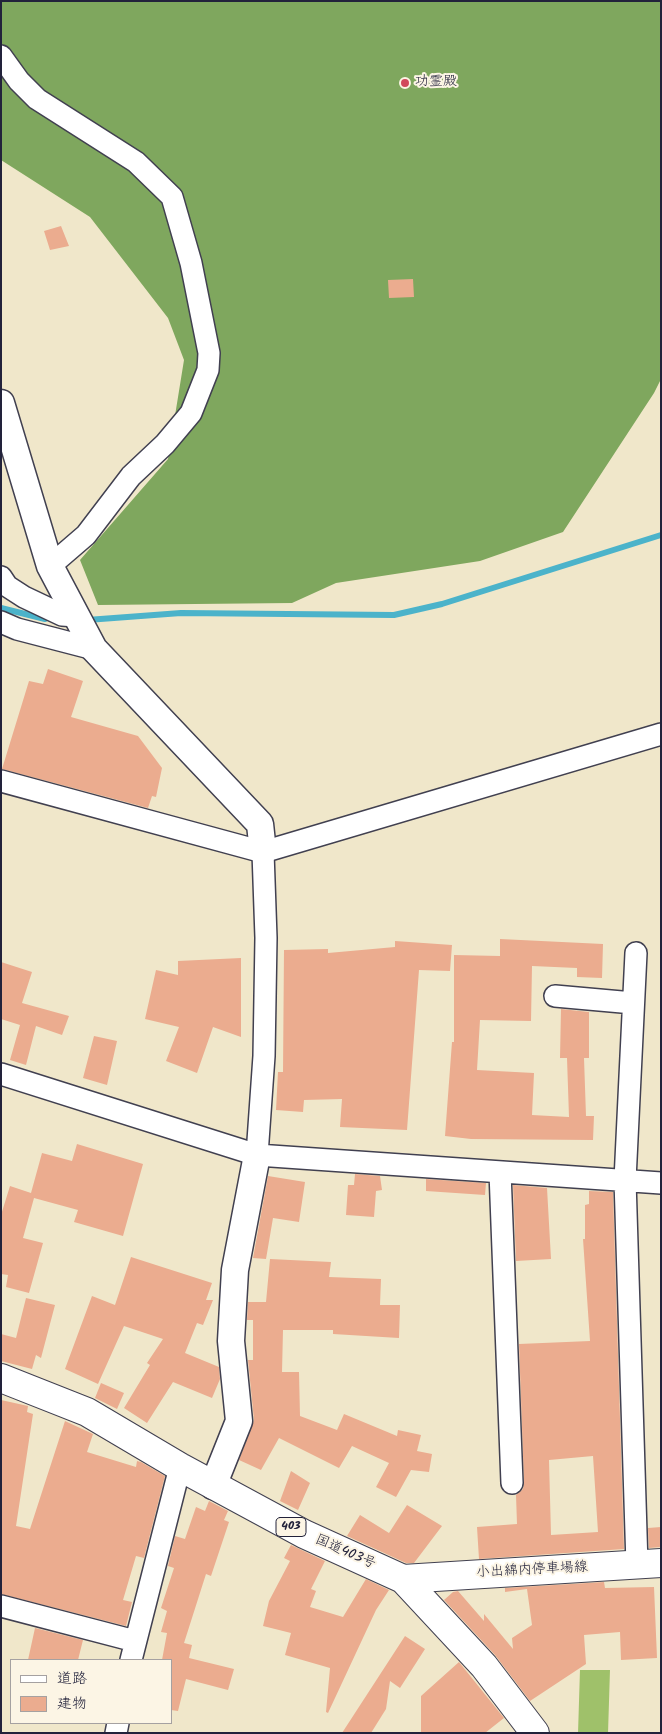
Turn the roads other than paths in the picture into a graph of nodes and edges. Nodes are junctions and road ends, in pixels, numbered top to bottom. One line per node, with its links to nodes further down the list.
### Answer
1 (1, 56): 3 (street)
2 (1, 403): 3 (street)
3 (50, 566): 5 (street)
4 (1, 577): 5 (street)
5 (76, 616): 7 (street)
6 (1, 622): 7 (street)
7 (94, 649): 10 (street)
8 (661, 734): 10 (street)
9 (1, 781): 10 (street)
10 (263, 852): 15 (street)
11 (636, 953): 13 (street)
12 (554, 996): 13 (street)
13 (634, 1003): 17 (street)
14 (1, 1074): 15 (street)
15 (257, 1155): 16 (street); 22 (street)
16 (500, 1172): 17 (street); 21 (street)
17 (625, 1180): 18 (street); 23 (street)
18 (661, 1183)
19 (1, 1378): 20 (main road, 国道403号 / 403)
20 (180, 1467): 22 (main road, 国道403号 / 403); 26 (street)
21 (512, 1483)
22 (214, 1486): 24 (main road, 国道403号 / 403)
23 (649, 1564): 24 (main road, 小出綿内停車場線)
24 (403, 1579): 27 (main road, 国道403号 / 403)
25 (1, 1606): 26 (street)
26 (133, 1650)
27 (535, 1733)

